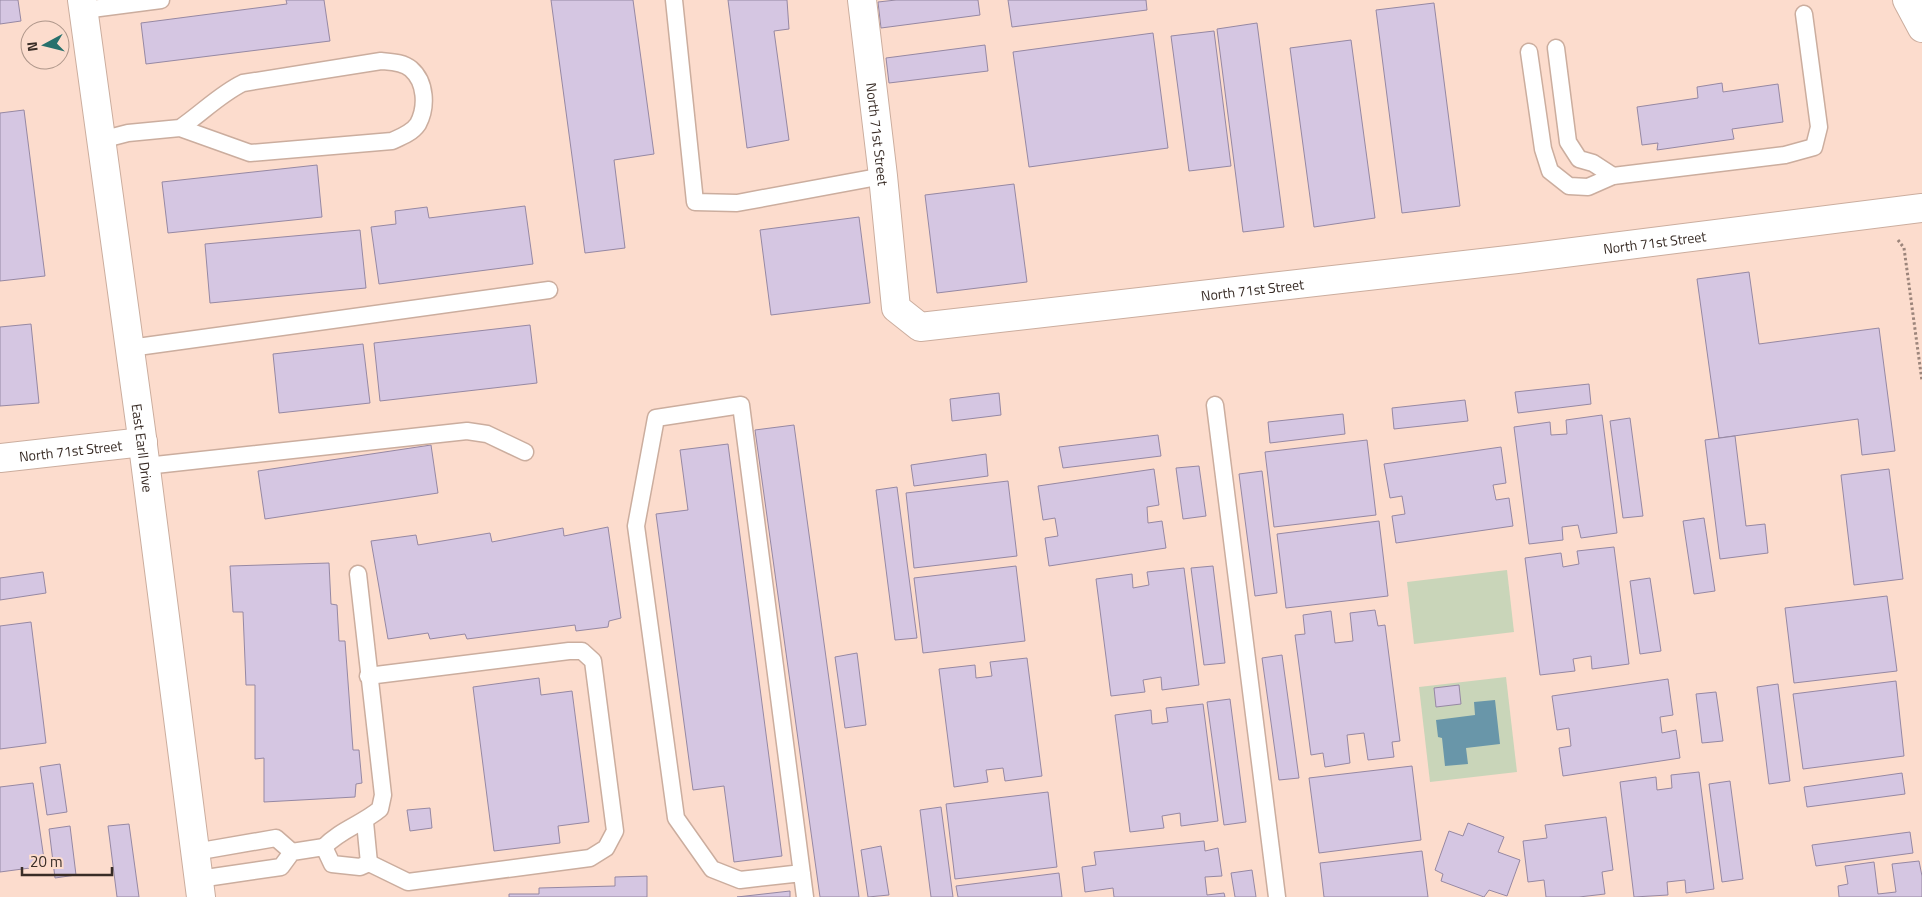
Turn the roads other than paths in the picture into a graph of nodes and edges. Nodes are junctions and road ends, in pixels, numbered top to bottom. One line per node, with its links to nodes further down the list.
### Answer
1 (161, 0): 5 (lane)
2 (674, 0): 12 (lane)
3 (862, 0): 12 (street, North 71st Street)
4 (1907, 0): 7 (street)
5 (83, 5): 11 (street, East Earll Drive)
6 (1804, 14): 13 (lane)
7 (1922, 25)
8 (1556, 48): 13 (lane)
9 (1530, 52): 13 (lane)
10 (180, 128): 10 (lane); 11 (lane)
11 (101, 140): 16 (street, East Earll Drive)
12 (883, 176): 14 (street, North 71st Street)
13 (1613, 176)
14 (1922, 208)
15 (549, 290): 16 (lane)
16 (130, 348): 19 (street, East Earll Drive)
17 (1215, 405): 31 (lane)
18 (525, 452): 19 (lane)
19 (144, 454): 20 (street, North 71st Street); 25 (street, East Earll Drive)
20 (0, 458)
21 (358, 574): 22 (lane)
22 (368, 676): 23 (lane); 27 (lane)
23 (365, 822): 24 (lane); 27 (lane)
24 (324, 846): 26 (lane); 27 (lane)
25 (195, 852): 26 (lane); 29 (street, East Earll Drive)
26 (292, 852): 29 (lane)
27 (369, 863)
28 (802, 873): 28 (lane); 30 (lane)
29 (200, 888)
30 (805, 897)
31 (1277, 897)

